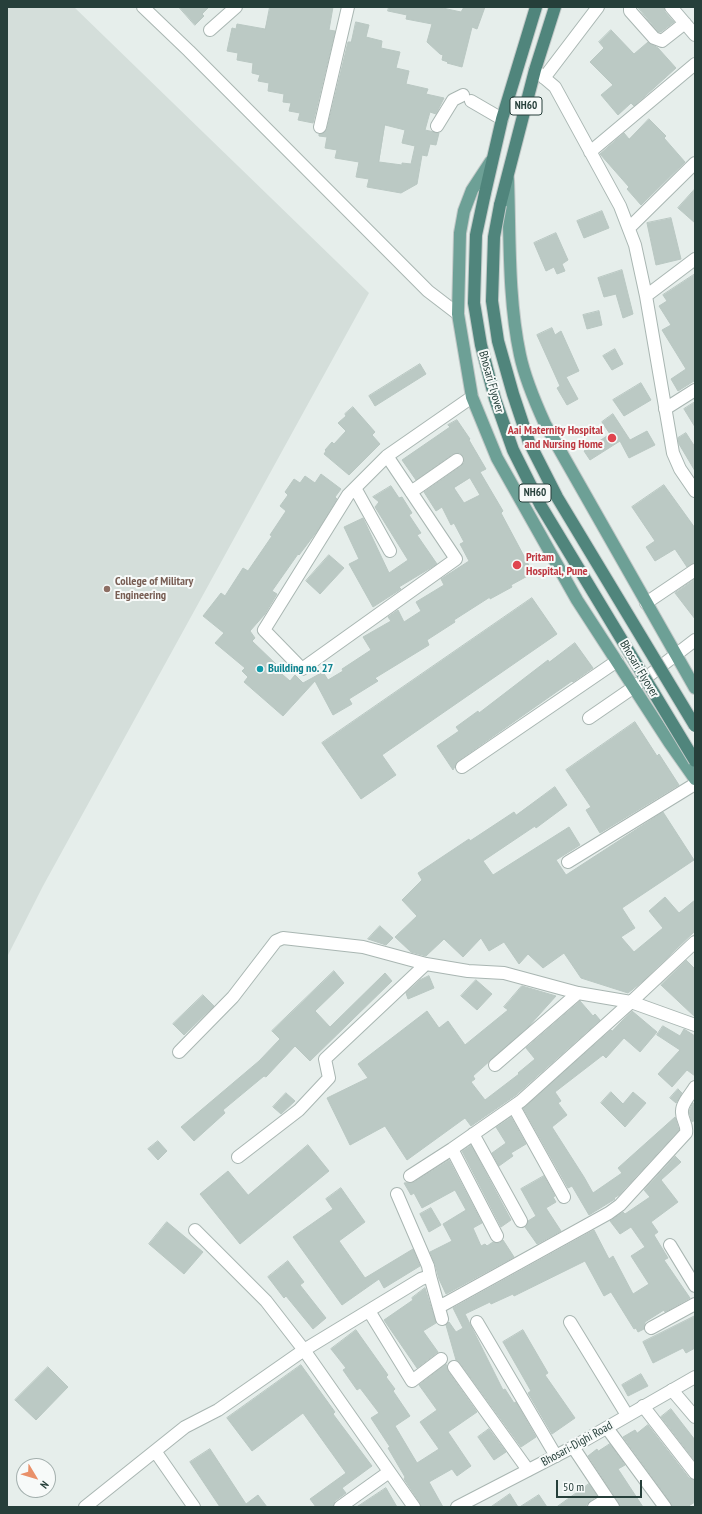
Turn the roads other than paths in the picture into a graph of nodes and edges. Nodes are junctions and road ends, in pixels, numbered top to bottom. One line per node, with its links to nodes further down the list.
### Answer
1 (143, 7): 24 (street)
2 (236, 7): 10 (street)
3 (348, 7): 16 (street)
4 (536, 7): 14 (highway, NH60)
5 (555, 7): 13 (highway, NH60)
6 (598, 7): 13 (street)
7 (630, 7): 9 (street)
8 (671, 7): 9 (street)
9 (685, 23): 11 (street)
10 (210, 30)
11 (695, 35)
12 (695, 64): 17 (street)
13 (539, 74): 17 (street); 20 (highway, NH60)
14 (502, 119): 15 (street); 18 (highway, NH60)
15 (437, 126)
16 (320, 128)
17 (590, 152): 21 (street)
18 (491, 161): 24 (main road); 43 (highway, Bhosari Flyover / NH60, bridge)
19 (695, 163): 21 (street)
20 (508, 173): 35 (main road); 42 (highway, Bhosari Flyover / NH60, bridge)
21 (629, 228): 23 (street)
22 (695, 259): 23 (street)
23 (646, 296): 27 (street)
24 (458, 314): 26 (main road)
25 (695, 390): 27 (street)
26 (472, 397): 28 (street); 38 (main road)
27 (665, 409): 31 (street)
28 (387, 456): 30 (street); 32 (street)
29 (457, 460): 32 (street)
30 (355, 488): 32 (street); 33 (street)
31 (695, 491)
32 (411, 492)
33 (390, 551)
34 (695, 570): 35 (street)
35 (646, 603): 37 (main road)
36 (695, 640): 37 (street)
37 (676, 654): 39 (street); 40 (main road)
38 (617, 661): 39 (main road); 44 (street)
39 (634, 687): 41 (street); 45 (main road)
40 (695, 688)
41 (589, 718)
42 (695, 726)
43 (695, 761)
44 (462, 767)
45 (695, 780)
46 (695, 784): 47 (street)
47 (568, 862)
48 (695, 942): 51 (street)
49 (426, 964): 50 (street); 53 (street); 59 (street)
50 (578, 993): 51 (street); 54 (street)
51 (631, 1002): 52 (street); 56 (street)
52 (695, 1025)
53 (179, 1052)
54 (495, 1065)
55 (695, 1087): 67 (street)
56 (514, 1107): 57 (street); 62 (street)
57 (473, 1134): 58 (street); 63 (street)
58 (452, 1149): 60 (street); 65 (street)
59 (238, 1156)
60 (410, 1176)
61 (397, 1194): 67 (street)
62 (564, 1197)
63 (521, 1221)
64 (195, 1230): 74 (street)
65 (497, 1236)
66 (670, 1245): 68 (street)
67 (430, 1276): 70 (street)
68 (695, 1286)
69 (695, 1304): 73 (street)
70 (369, 1310): 74 (street); 75 (street)
71 (477, 1322): 85 (street)
72 (570, 1322): 80 (street)
73 (651, 1328)
74 (304, 1350): 84 (street); 87 (street)
75 (441, 1359)
76 (454, 1367): 86 (street)
77 (695, 1377): 78 (street, Bhosari-Dighi Road)
78 (672, 1390): 79 (street, Bhosari-Dighi Road); 81 (street)
79 (643, 1406): 80 (street, Bhosari-Dighi Road); 88 (street)
80 (627, 1415): 82 (street, Bhosari-Dighi Road)
81 (695, 1417)
82 (607, 1428): 83 (street, Bhosari-Dighi Road); 96 (street)
83 (572, 1448): 85 (street, Bhosari-Dighi Road); 89 (street)
84 (155, 1451): 90 (street); 91 (street)
85 (556, 1456): 86 (street, Bhosari-Dighi Road)
86 (528, 1470): 94 (street, Bhosari-Dighi Road)
87 (389, 1472): 92 (street); 93 (street)
88 (695, 1473)
89 (610, 1503): 95 (street)
90 (84, 1507)
91 (194, 1507)
92 (340, 1507)
93 (414, 1507)
94 (457, 1507)
95 (594, 1507)
96 (665, 1507)

